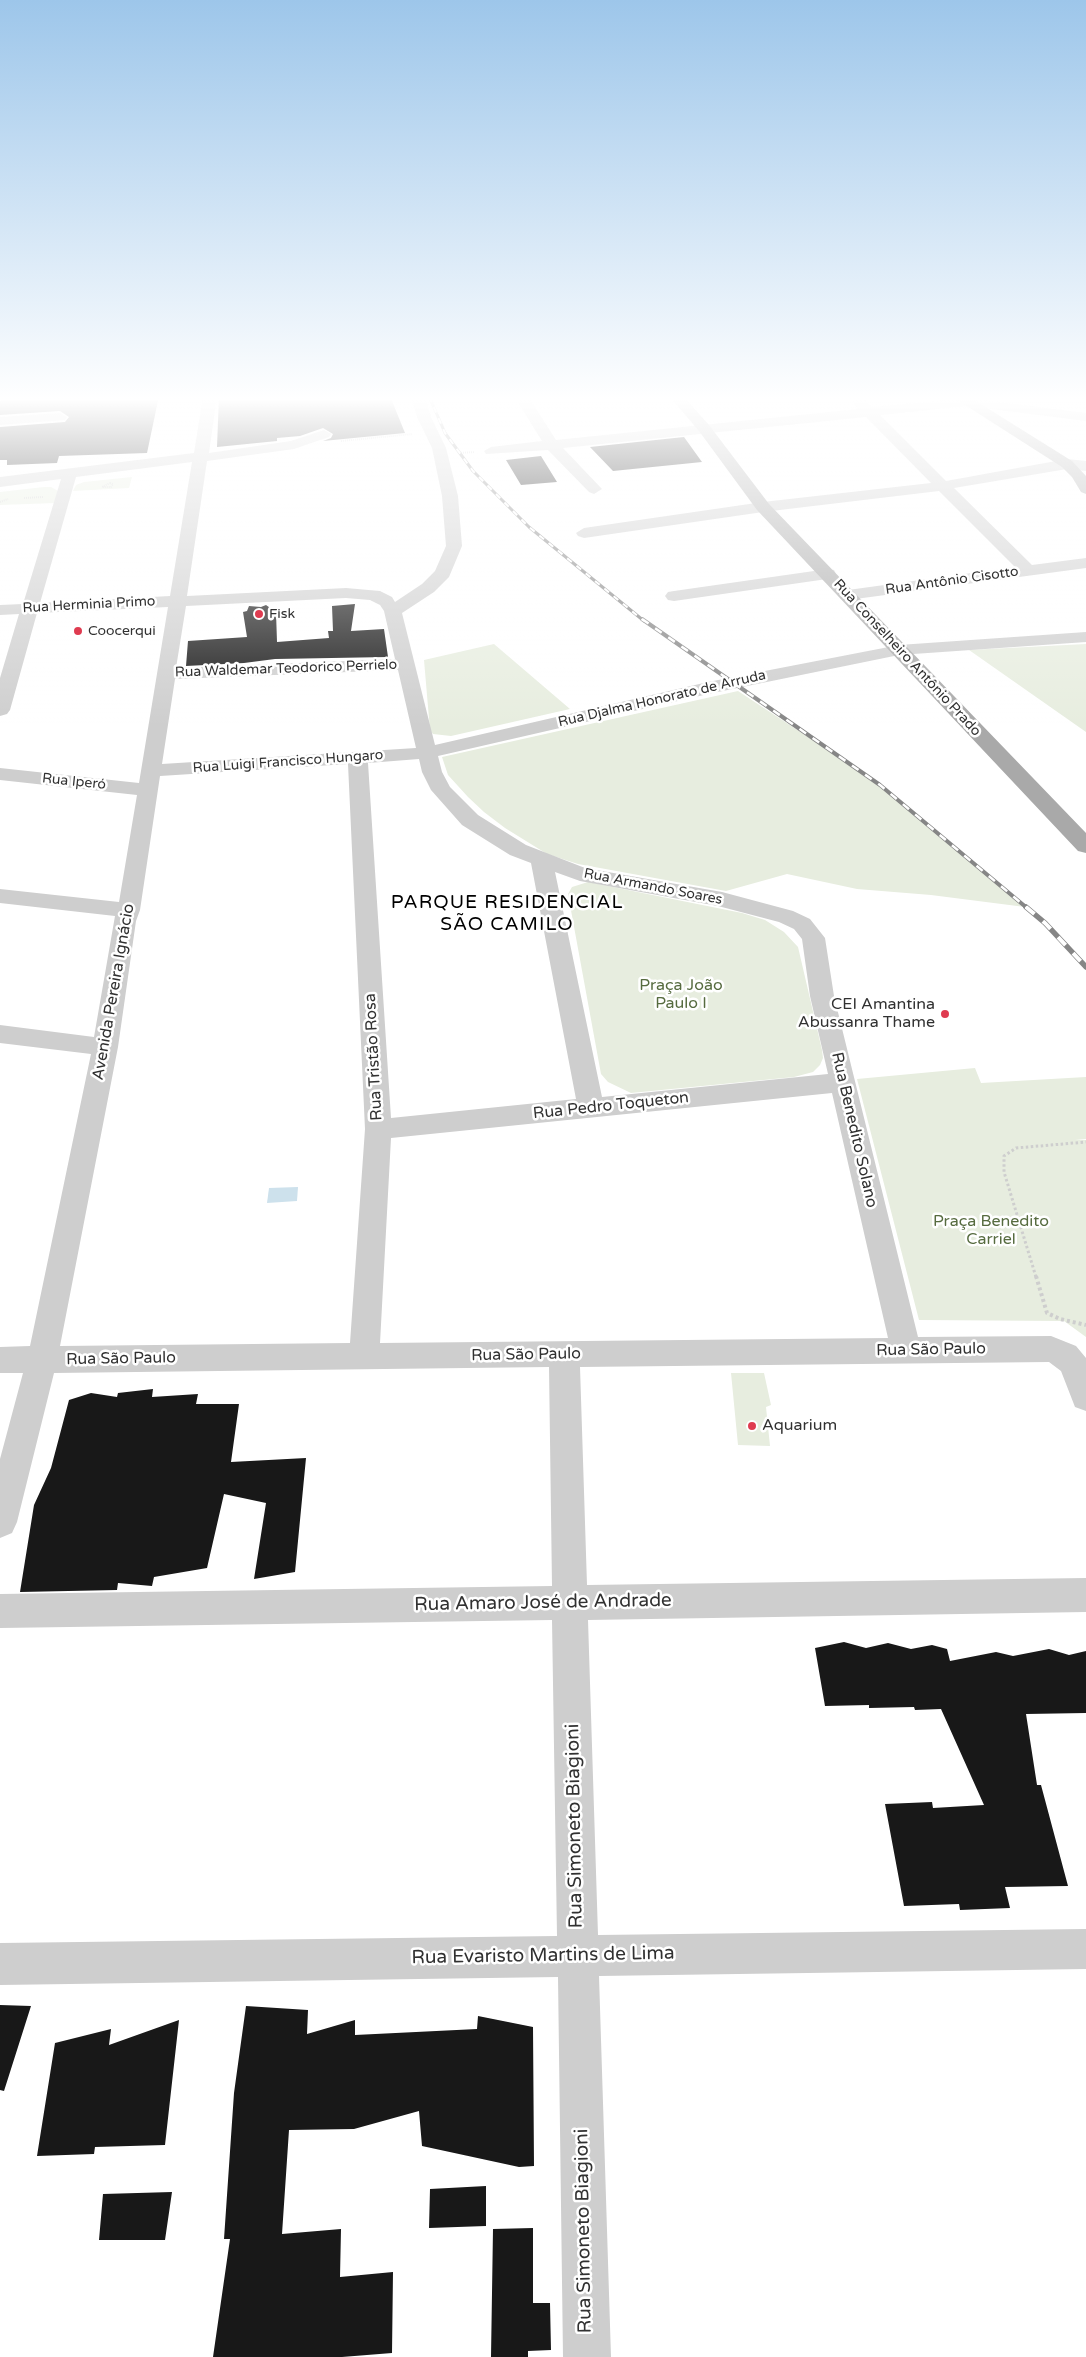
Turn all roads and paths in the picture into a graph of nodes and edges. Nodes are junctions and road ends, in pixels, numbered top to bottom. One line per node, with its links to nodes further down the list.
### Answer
1 (60, 506): 15 (street)
2 (197, 506): 13 (street, Avenida Pereira Ignácio)
3 (451, 506): 14 (street)
4 (771, 506): 6 (street)
5 (962, 506): 9 (street)
6 (762, 507): 7 (street); 10 (main road, Rua Conselheiro Antônio Prado)
7 (584, 533)
8 (1086, 563): 9 (street, Rua Antônio Cisotto)
9 (1028, 571): 11 (street, Rua Antônio Cisotto)
10 (828, 574): 11 (main road, Rua Conselheiro Antônio Prado); 12 (street)
11 (848, 595): 18 (main road, Rua Conselheiro Antônio Prado)
12 (674, 596)
13 (177, 601): 14 (street, Rua Herminia Primo); 15 (street, Rua Herminia Primo); 20 (street, Avenida Pereira Ignácio)
14 (388, 605): 19 (street, Rua Armando Soares)
15 (30, 608): 16 (street, Rua Herminia Primo); 21 (street)
16 (0, 610)
17 (1086, 637): 18 (street, Rua Djalma Honorato de Arruda)
18 (899, 650): 22 (street, Rua Djalma Honorato de Arruda); 26 (main road, Rua Conselheiro Antônio Prado)
19 (405, 664): 20 (street, Rua Waldemar Teodorico Perrielo); 22 (street, Rua Armando Soares)
20 (166, 674): 25 (street, Avenida Pereira Ignácio)
21 (0, 710)
22 (426, 754): 23 (street, Rua Luigi Francisco Hungaro); 27 (street, Rua Armando Soares)
23 (358, 758): 25 (street, Rua Luigi Francisco Hungaro); 35 (street, Rua Tristão Rosa)
24 (0, 774): 25 (street, Rua Iperó)
25 (149, 780): 29 (street, Avenida Pereira Ignácio)
26 (1086, 846)
27 (541, 858): 30 (street, Rua Armando Soares); 34 (street)
28 (0, 896): 29 (street)
29 (129, 910): 32 (street, Avenida Pereira Ignácio)
30 (791, 918): 33 (street, Rua Benedito Solano)
31 (0, 1034): 32 (street)
32 (104, 1047): 42 (street, Avenida Pereira Ignácio)
33 (844, 1082): 34 (street, Rua Pedro Toqueton); 38 (street, Rua Benedito Solano)
34 (591, 1108): 35 (street, Rua Pedro Toqueton)
35 (378, 1129): 40 (street, Rua Tristão Rosa)
36 (1086, 1142): 37 (path)
37 (1086, 1325)
38 (906, 1350): 39 (street, Rua São Paulo); 43 (street, Rua São Paulo)
39 (564, 1354): 40 (street, Rua São Paulo); 46 (street, Rua Simoneto Biagioni)
40 (364, 1356): 42 (street, Rua São Paulo)
41 (0, 1360): 42 (street, Rua São Paulo)
42 (42, 1360): 44 (street, Avenida Pereira Ignácio)
43 (1086, 1397)
44 (0, 1522)
45 (1086, 1595): 46 (street, Rua Amaro José de Andrade)
46 (570, 1603): 47 (street, Rua Amaro José de Andrade); 49 (street, Rua Simoneto Biagioni)
47 (0, 1610)
48 (1086, 1949): 49 (street, Rua Evaristo Martins de Lima)
49 (578, 1956): 50 (street, Rua Evaristo Martins de Lima); 51 (street, Rua Simoneto Biagioni)
50 (0, 1964)
51 (587, 2357)

